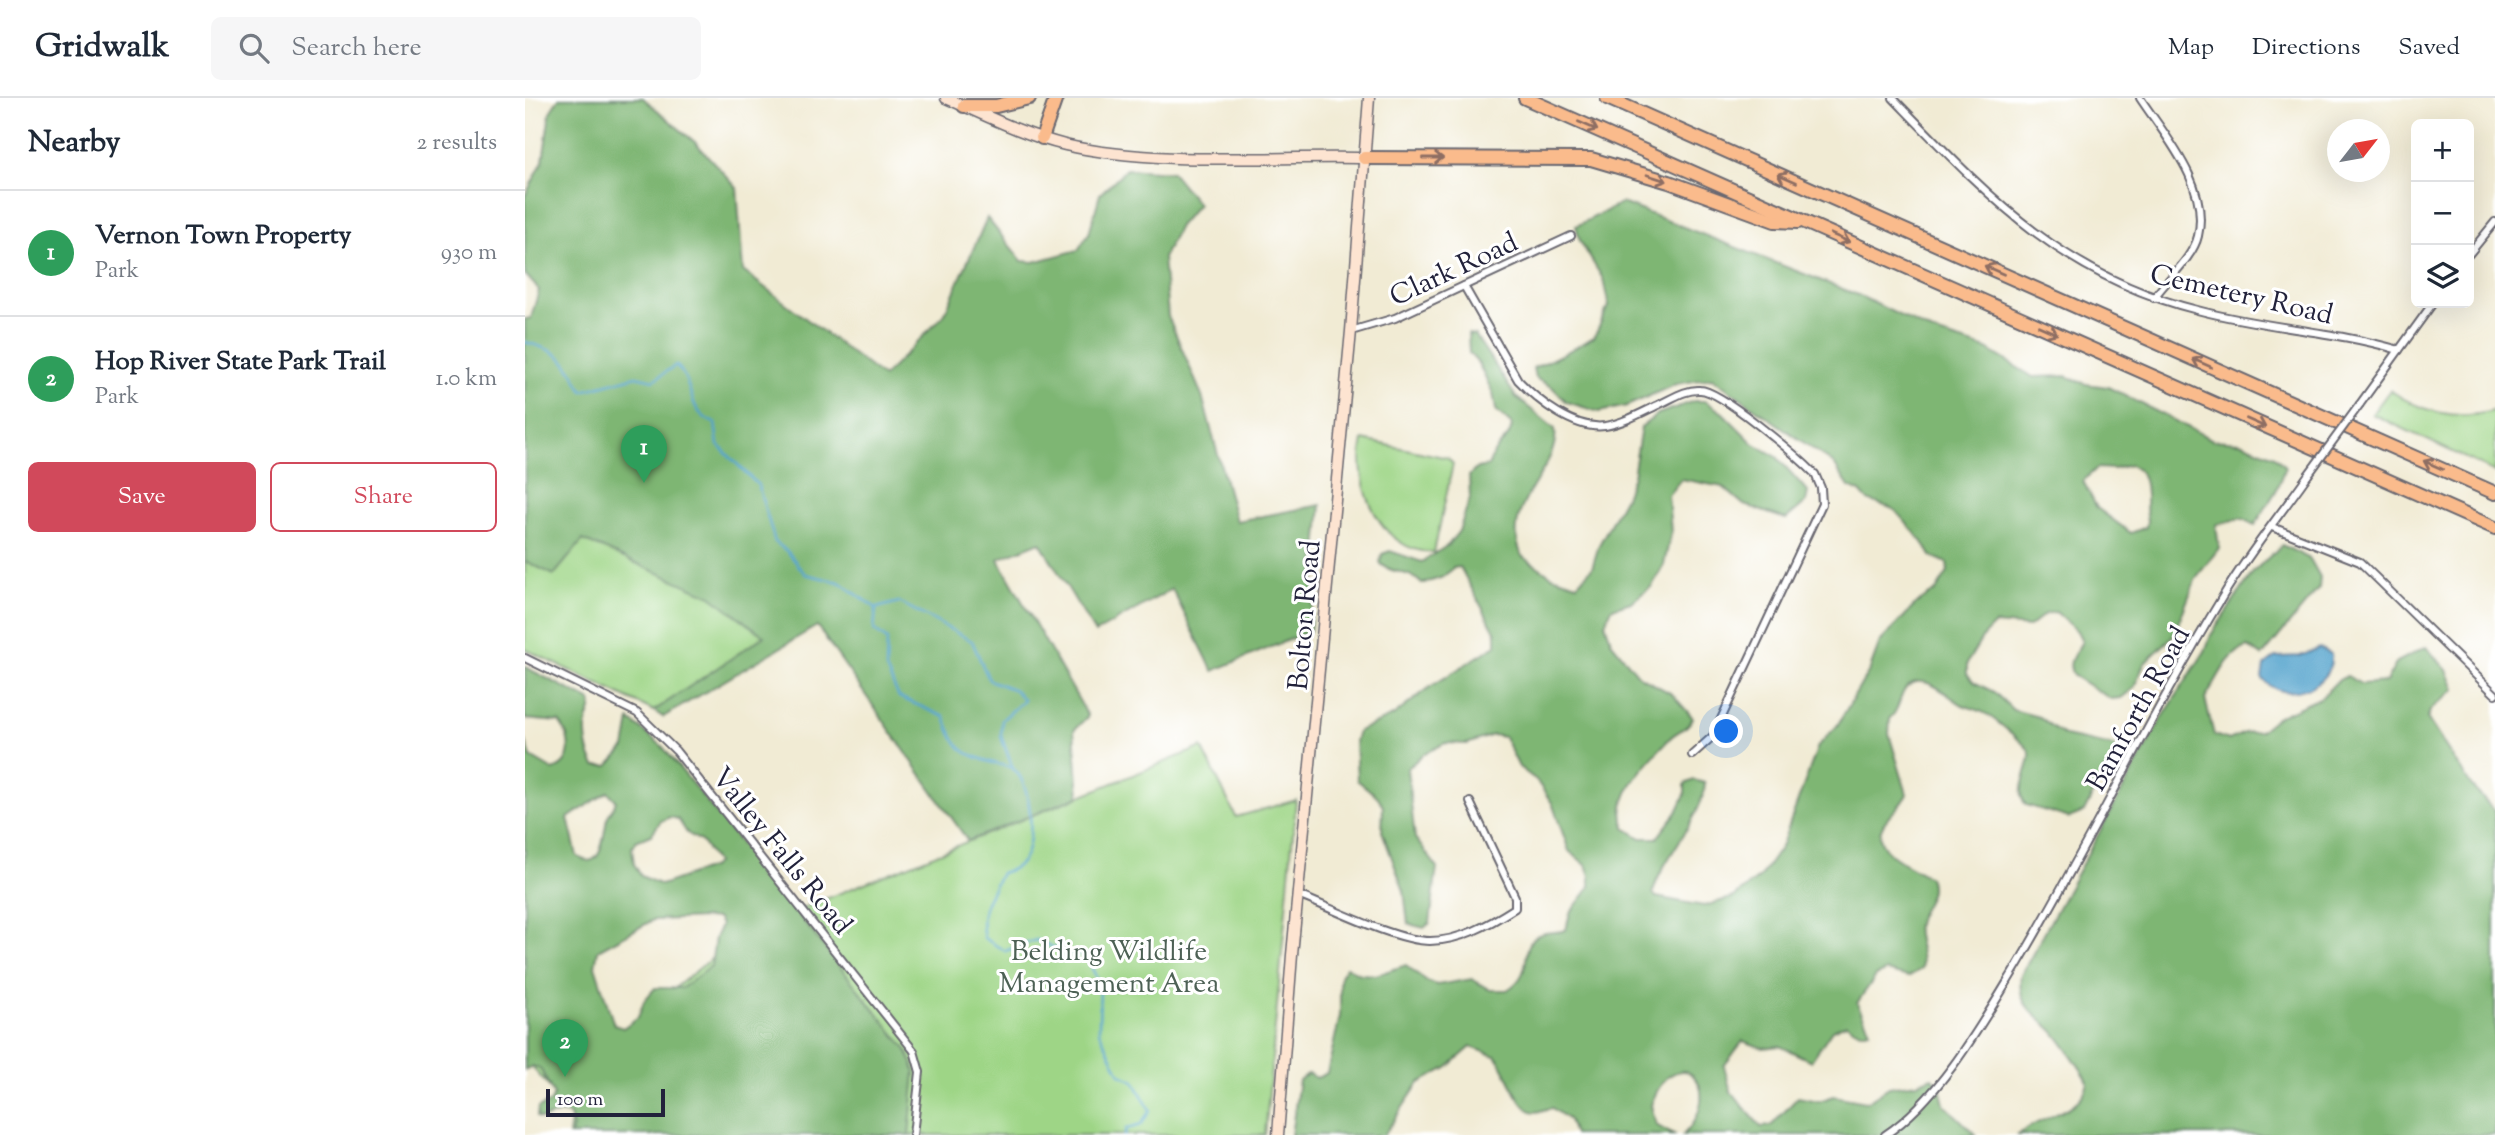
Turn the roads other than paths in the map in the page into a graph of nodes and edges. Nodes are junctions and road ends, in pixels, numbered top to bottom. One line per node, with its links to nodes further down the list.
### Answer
1 (946, 98): 9 (street)
2 (1029, 98): 9 (highway)
3 (1056, 98): 10 (highway)
4 (1369, 98): 11 (street, Bolton Road)
5 (1525, 98): 12 (highway, one-way to 12)
6 (1607, 98): 21 (highway, one-way to 6)
7 (1893, 98): 17 (street, Cemetery Road)
8 (2140, 98): 17 (street)
9 (964, 106): 10 (street)
10 (1042, 138): 11 (street)
11 (1364, 158): 12 (highway, one-way to 12); 19 (street, Bolton Road)
12 (1804, 222): 23 (highway, one-way to 23)
13 (2495, 222): 15 (street)
14 (1571, 236): 16 (street, Clark Road)
15 (2474, 248)
16 (1464, 286): 19 (street, Clark Road); 26 (street)
17 (2154, 299): 20 (street, Cemetery Road)
18 (2429, 308): 20 (street, Bamforth Road)
19 (1352, 331): 28 (street, Bolton Road)
20 (2399, 350): 22 (street, Bamforth Road, bridge)
21 (2495, 493)
22 (2272, 527): 25 (street); 31 (street, Bamforth Road)
23 (2495, 528)
24 (525, 658): 29 (street, Valley Falls Road)
25 (2495, 694)
26 (1692, 755)
27 (1470, 802): 28 (street)
28 (1298, 895): 30 (street, Bolton Road)
29 (913, 1135)
30 (1278, 1135)
31 (1885, 1135)

